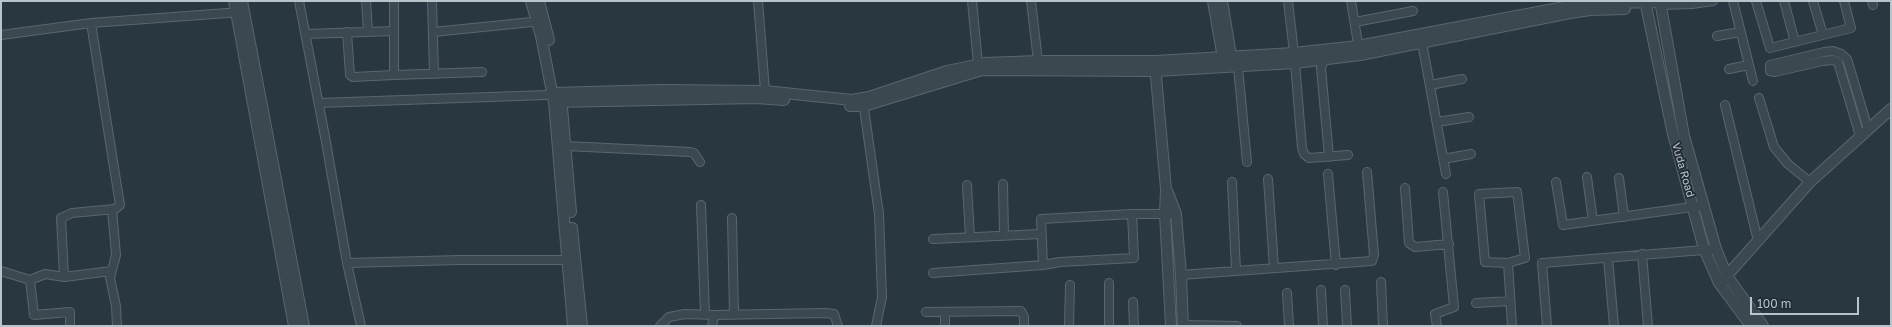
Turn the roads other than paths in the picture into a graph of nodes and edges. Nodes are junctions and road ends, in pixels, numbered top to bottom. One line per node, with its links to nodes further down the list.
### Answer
1 (234, 1): 26 (street)
2 (242, 1): 26 (street)
3 (299, 1): 35 (street)
4 (366, 1): 30 (street)
5 (394, 1): 31 (street)
6 (432, 1): 33 (street)
7 (531, 1): 27 (street)
8 (538, 1): 27 (street)
9 (758, 1): 56 (street)
10 (972, 1): 45 (street)
11 (1031, 1): 44 (street)
12 (1213, 1): 46 (street)
13 (1222, 1): 46 (street)
14 (1288, 1): 42 (street)
15 (1352, 1): 28 (street)
16 (1712, 1): 22 (street)
17 (1733, 1): 34 (street)
18 (1756, 1): 40 (street)
19 (1784, 1): 40 (street)
20 (1813, 1): 37 (street)
21 (1844, 1): 37 (street)
22 (1690, 2): 23 (street)
23 (1661, 4): 24 (street); 89 (street, Vuda Road)
24 (1640, 5): 39 (street); 89 (street, Vuda Road)
25 (1412, 11): 28 (street)
26 (240, 12): 29 (street); 139 (street)
27 (541, 21): 33 (street); 57 (street)
28 (1355, 22): 41 (street)
29 (91, 23): 36 (street); 90 (street)
30 (368, 31): 31 (street); 32 (street)
31 (394, 31): 52 (street)
32 (346, 32): 35 (street); 52 (street)
33 (433, 32): 51 (street)
34 (1740, 32): 38 (street); 47 (street)
35 (306, 34): 60 (street)
36 (1, 35)
37 (1823, 35): 40 (street)
38 (1718, 36)
39 (1421, 39): 41 (street); 55 (street)
40 (1795, 42)
41 (1359, 51): 42 (street); 43 (street)
42 (1295, 58): 43 (street); 46 (street); 70 (street)
43 (1324, 60): 70 (street)
44 (1038, 61): 45 (street); 48 (street)
45 (978, 64): 59 (street)
46 (1230, 64): 48 (street); 73 (street)
47 (1749, 65): 49 (street); 54 (street)
48 (1156, 66): 59 (street); 86 (street)
49 (1729, 70)
50 (482, 72): 51 (street)
51 (434, 74): 52 (street)
52 (394, 75)
53 (1462, 79): 55 (street)
54 (1753, 81)
55 (1430, 85): 64 (street)
56 (765, 91): 57 (street); 59 (street)
57 (555, 97): 59 (street); 60 (street); 67 (street); 107 (street)
58 (1759, 98): 82 (street)
59 (864, 102): 146 (street)
60 (319, 103): 108 (street)
61 (1725, 105): 101 (street)
62 (1891, 109): 65 (street)
63 (1469, 117): 64 (street)
64 (1437, 122): 71 (street)
65 (1868, 129): 66 (street); 66 (street)
66 (1860, 136): 82 (street)
67 (566, 146): 72 (street); 107 (street)
68 (1471, 154): 71 (street)
69 (1348, 155): 70 (street)
70 (1329, 157)
71 (1443, 159): 76 (street)
72 (700, 162)
73 (1247, 162)
74 (1367, 172): 110 (street)
75 (1328, 174): 110 (street)
76 (1446, 174)
77 (1587, 177): 96 (street)
78 (1619, 178): 94 (street)
79 (1268, 179): 112 (street)
80 (1232, 182): 115 (street)
81 (1556, 182): 96 (street)
82 (1810, 182): 101 (street)
83 (1003, 184): 98 (street)
84 (967, 185): 99 (street)
85 (1406, 188): 102 (street)
86 (1166, 189): 92 (street); 93 (street)
87 (1443, 192): 102 (street)
88 (702, 205): 133 (street)
89 (1695, 207): 94 (street); 103 (street, Vuda Road); 104 (street, Vuda Road)
90 (112, 209): 114 (street); 119 (street)
91 (1132, 214): 92 (street); 97 (street); 111 (street)
92 (1165, 214): 93 (street); 152 (street)
93 (1176, 214): 117 (street)
94 (1624, 217): 96 (street)
95 (732, 218): 134 (street)
96 (1593, 222)
97 (1041, 234): 98 (street); 111 (street)
98 (1004, 235): 99 (street)
99 (970, 237): 100 (street)
100 (933, 239)
101 (1758, 241): 118 (street)
102 (1449, 244): 159 (street)
103 (1697, 249): 104 (street); 105 (street); 123 (street, Vuda Road)
104 (1716, 249): 118 (street, Vuda Road)
105 (1642, 254): 106 (street); 163 (street)
106 (1608, 258): 161 (street); 162 (street)
107 (571, 260): 108 (street); 141 (street); 142 (street)
108 (347, 263): 140 (street)
109 (1508, 263): 109 (street); 128 (street)
110 (1336, 264): 112 (street)
111 (1043, 266): 116 (street)
112 (1274, 268): 115 (street)
113 (1, 271): 120 (street)
114 (111, 271): 119 (street); 138 (street)
115 (1236, 271): 117 (street)
116 (933, 273)
117 (1181, 275): 153 (street)
118 (1727, 276): 123 (street); 164 (street, Vuda Road)
119 (64, 277): 120 (street)
120 (30, 280): 137 (street)
121 (1381, 282): 158 (street)
122 (1109, 284): 150 (street)
123 (1719, 284): 136 (street, Vuda Road)
124 (1070, 285): 149 (street)
125 (1321, 290): 156 (street)
126 (1345, 290): 157 (street)
127 (1287, 293): 155 (street)
128 (1510, 301): 130 (street); 160 (street)
129 (1133, 302): 151 (street)
130 (1476, 303)
131 (926, 312): 132 (street)
132 (945, 312): 147 (street); 148 (street)
133 (705, 314): 135 (street); 143 (street)
134 (734, 315): 135 (street); 145 (street)
135 (714, 316): 144 (street)
136 (1748, 324)
137 (70, 326)
138 (117, 326)
139 (299, 326)
140 (361, 326)
141 (573, 326)
142 (582, 326)
143 (660, 326)
144 (712, 326)
145 (838, 326)
146 (876, 326)
147 (945, 326)
148 (1024, 326)
149 (1069, 326)
150 (1109, 326)
151 (1134, 326)
152 (1171, 326)
153 (1183, 326): 154 (street)
154 (1237, 326)
155 (1289, 326)
156 (1323, 326)
157 (1347, 326)
158 (1383, 326)
159 (1437, 326)
160 (1512, 326)
161 (1547, 326)
162 (1614, 326)
163 (1648, 326)
164 (1763, 326)

